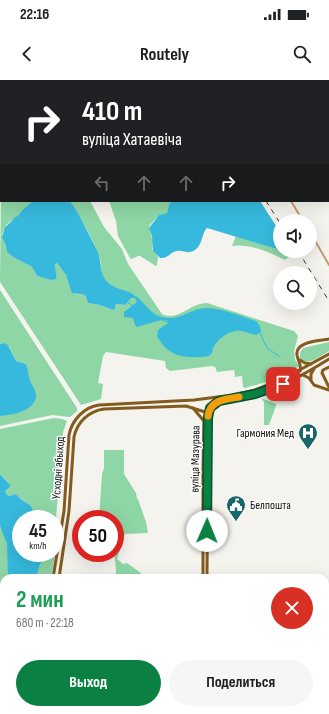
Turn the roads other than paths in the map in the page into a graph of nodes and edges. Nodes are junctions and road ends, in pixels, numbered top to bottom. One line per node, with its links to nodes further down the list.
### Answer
1 (292, 202): 2 (street)
2 (299, 214)
3 (317, 244): 4 (street)
4 (329, 265)
5 (329, 339): 7 (main road)
6 (329, 354): 9 (main road)
7 (298, 359): 9 (main road); 12 (main road)
8 (329, 359): 11 (main road)
9 (313, 364): 12 (main road)
10 (329, 367): 15 (main road)
11 (315, 368): 13 (main road); 14 (main road)
12 (300, 371): 16 (main road)
13 (303, 374): 14 (main road); 20 (main road)
14 (311, 380): 15 (main road)
15 (329, 388)
16 (225, 396): 17 (main road, Усходні абыход); 21 (main road)
17 (166, 401): 18 (main road); 24 (main road, Усходні абыход)
18 (167, 406): 19 (main road, Усходні абыход); 25 (main road, Усходні абыход)
19 (190, 406): 21 (main road, Усходні абыход); 22 (main road)
20 (209, 410): 21 (main road); 23 (main road, вуліца Мазурава)
21 (205, 412): 22 (main road, вуліца Мазурава)
22 (204, 422): 23 (main road, вуліца Мазурава)
23 (206, 436): 26 (main road, вуліца Мазурава); 27 (main road, вуліца Мазурава)
24 (54, 574)
25 (59, 574)
26 (203, 574)
27 (207, 574)

